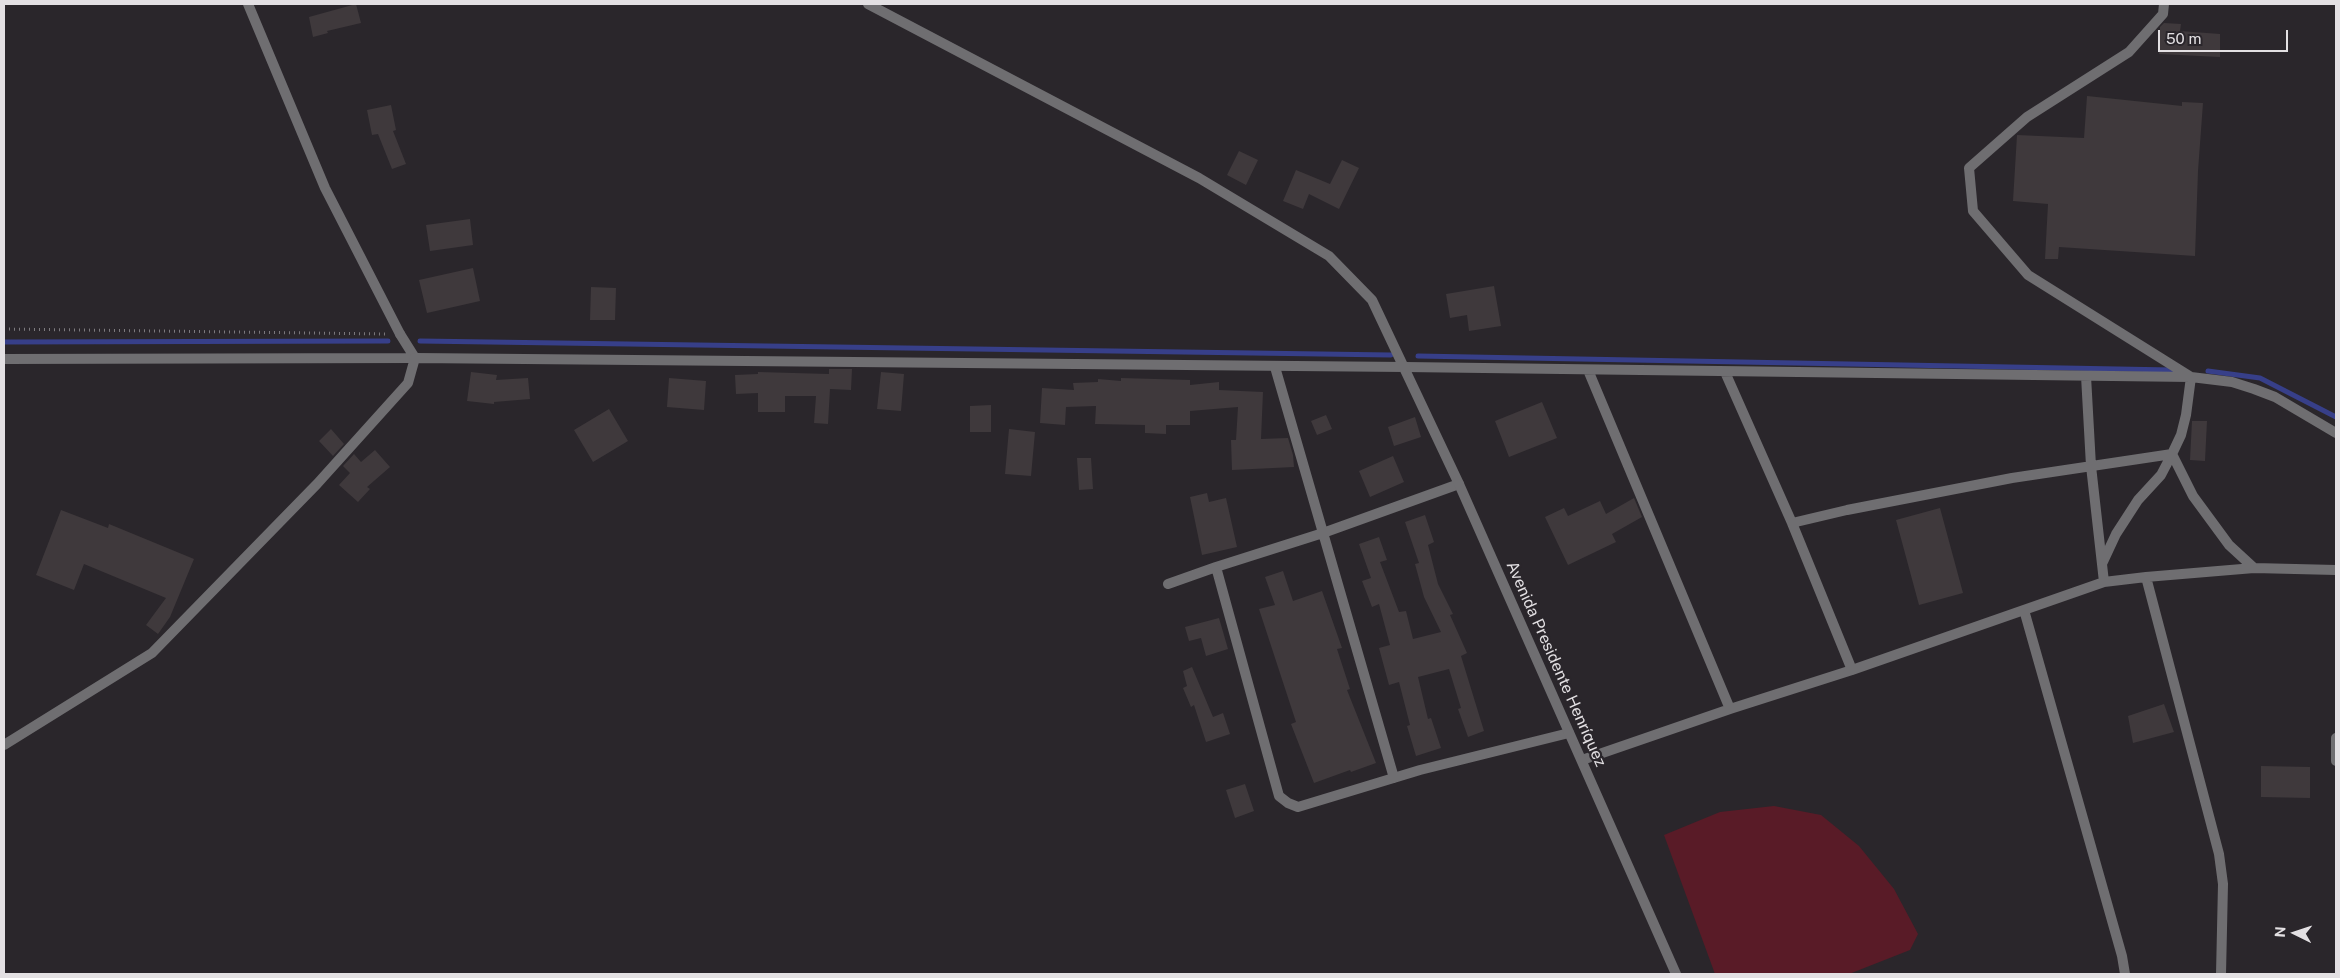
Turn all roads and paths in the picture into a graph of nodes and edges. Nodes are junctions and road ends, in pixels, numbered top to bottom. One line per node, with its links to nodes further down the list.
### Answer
1 (248, 4): 5 (street)
2 (868, 4): 8 (street, Avenida Presidente Henríquez)
3 (2164, 4): 13 (street)
4 (4, 329): 5 (path)
5 (400, 334): 7 (street)
6 (4, 358): 7 (street)
7 (415, 358): 9 (street); 32 (street)
8 (1405, 367): 9 (street); 10 (street); 17 (street, Avenida Presidente Henríquez)
9 (1275, 368): 19 (street)
10 (1588, 370): 11 (street); 29 (street)
11 (1725, 372): 12 (street); 18 (street)
12 (2086, 376): 13 (street); 16 (street)
13 (2191, 377): 14 (street); 15 (street)
14 (2336, 433)
15 (2172, 454): 16 (street); 20 (street); 22 (street)
16 (2091, 466): 18 (street); 20 (street)
17 (1459, 484): 19 (street); 30 (street, Avenida Presidente Henríquez)
18 (1792, 523): 28 (street)
19 (1323, 532): 21 (street); 35 (street)
20 (2102, 564): 25 (street)
21 (1216, 568): 26 (street); 35 (street)
22 (2254, 568): 23 (street); 24 (street)
23 (2336, 570)
24 (2146, 577): 25 (street); 38 (street)
25 (2104, 582): 27 (street)
26 (1168, 584)
27 (2024, 610): 28 (street); 37 (street)
28 (1852, 670): 29 (street)
29 (1730, 709): 33 (street)
30 (1569, 734): 33 (street, Avenida Presidente Henríquez); 35 (street)
31 (2336, 738): 34 (street)
32 (4, 745)
33 (1582, 760): 36 (street, Avenida Presidente Henríquez)
34 (2336, 761)
35 (1394, 778)
36 (1676, 974)
37 (2126, 974)
38 (2221, 974)

